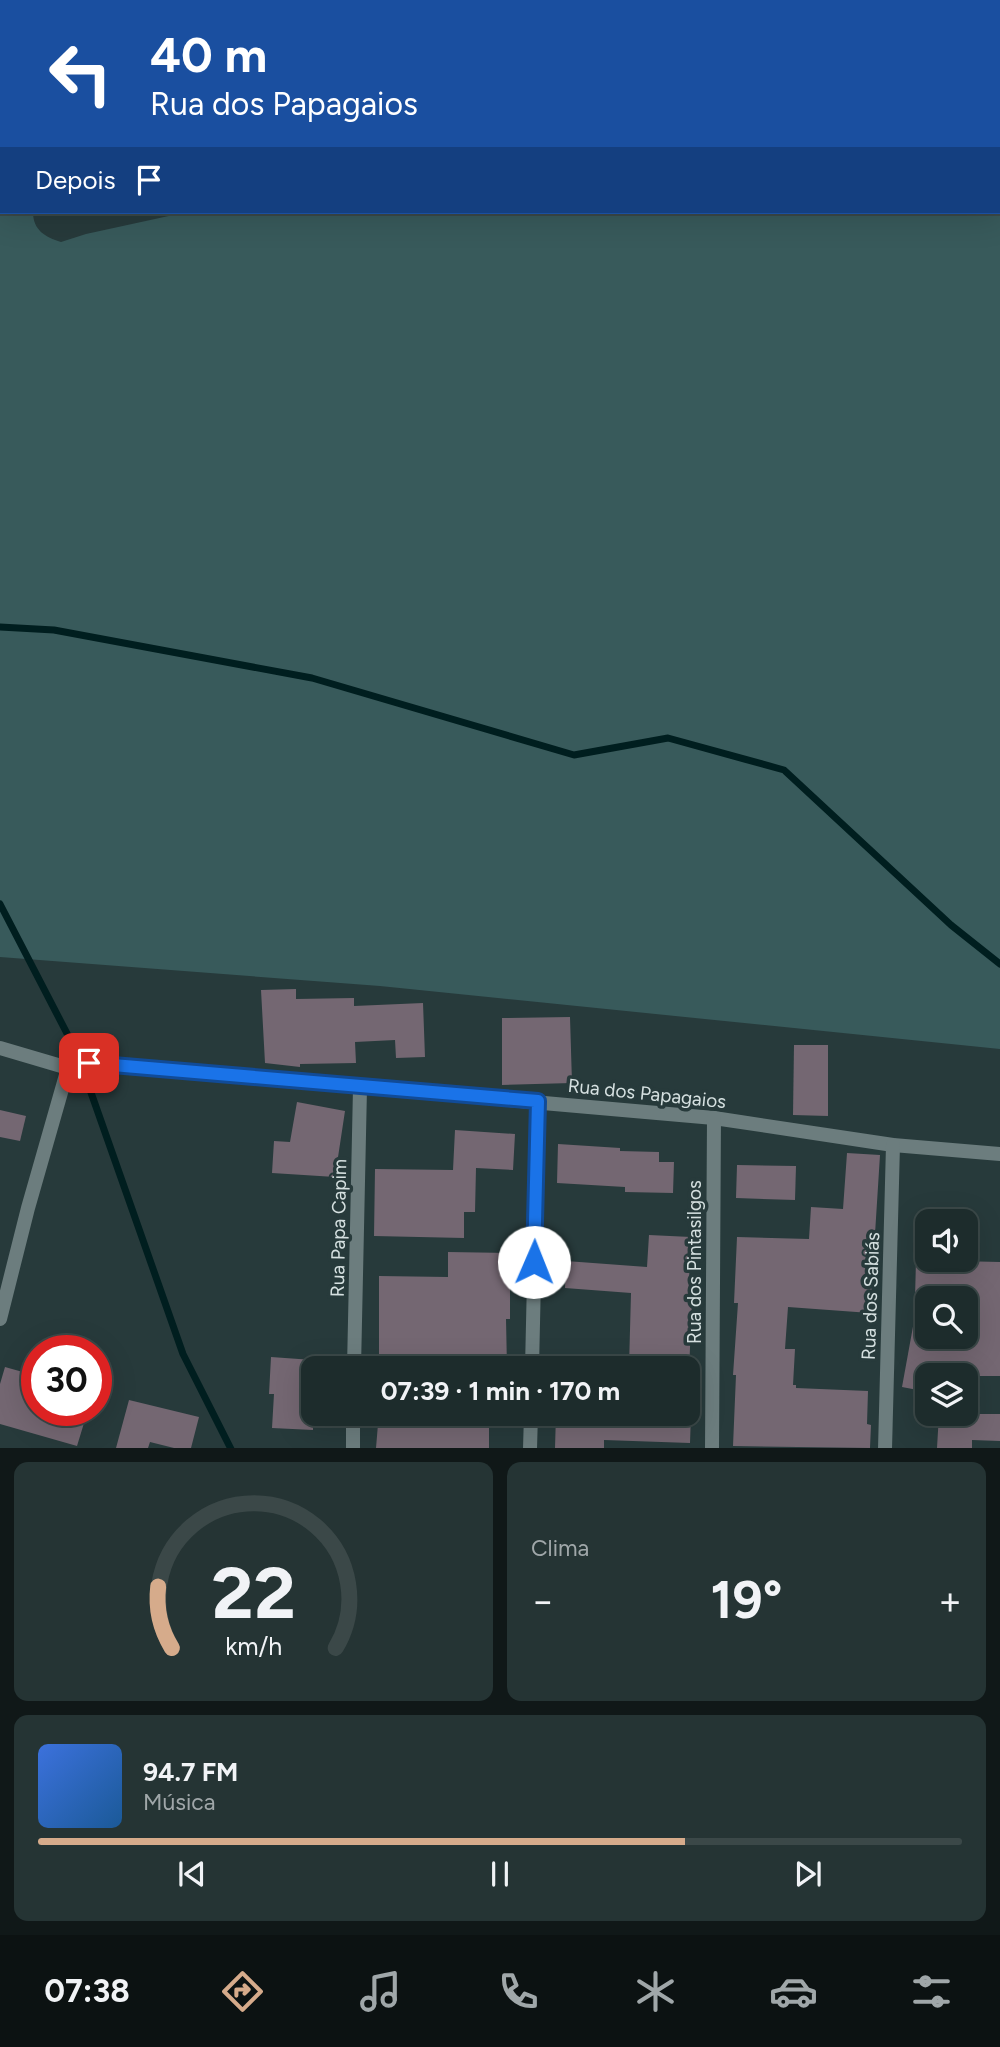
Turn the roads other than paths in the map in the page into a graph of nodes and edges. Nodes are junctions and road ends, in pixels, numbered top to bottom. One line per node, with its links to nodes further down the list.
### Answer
1 (0, 1048): 2 (street, Rua dos Papagaios)
2 (68, 1068): 3 (street, Rua dos Papagaios); 8 (street)
3 (360, 1088): 4 (street, Rua dos Papagaios); 9 (street, Rua Papa Capim)
4 (538, 1101): 5 (street, Rua dos Papagaios); 10 (street)
5 (714, 1118): 6 (street, Rua dos Papagaios); 15 (street, Rua dos Pintasilgos)
6 (893, 1145): 7 (street, Rua dos Papagaios); 16 (street, Rua dos Sabiás)
7 (1000, 1154)
8 (0, 1319)
9 (354, 1356)
10 (532, 1356)
11 (354, 1426): 13 (street)
12 (531, 1426): 14 (street)
13 (353, 1448)
14 (530, 1448)
15 (712, 1448)
16 (885, 1448)

